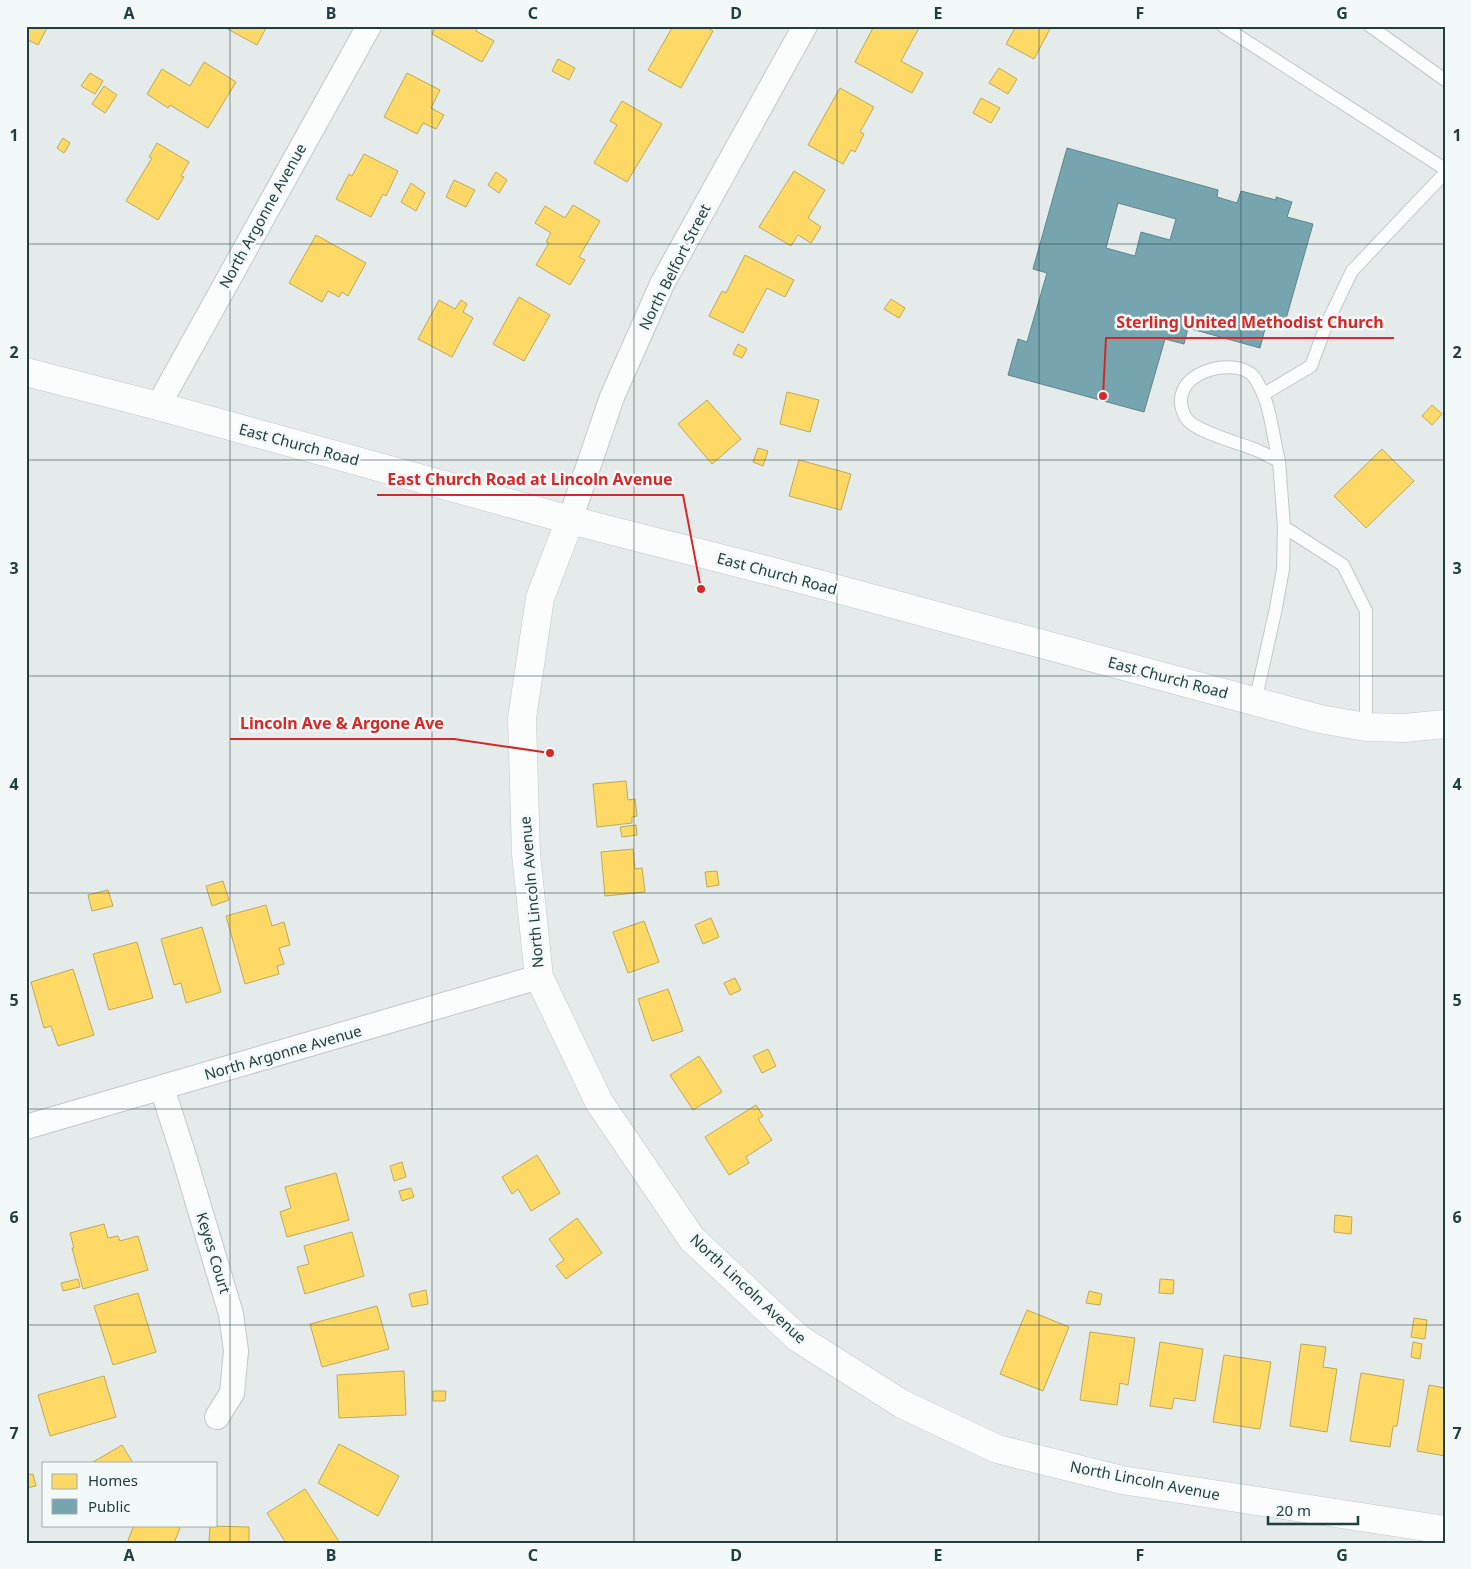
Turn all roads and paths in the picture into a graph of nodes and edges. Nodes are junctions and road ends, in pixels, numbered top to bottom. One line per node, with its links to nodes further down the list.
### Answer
1 (369, 26): 10 (street, North Argonne Avenue)
2 (805, 26): 12 (street, North Belfort Street)
3 (1223, 26): 6 (lane)
4 (1370, 26): 5 (lane)
5 (1445, 80)
6 (1445, 169)
7 (1445, 173): 9 (lane)
8 (26, 372): 10 (street, East Church Road)
9 (1264, 394): 11 (lane); 11 (lane)
10 (158, 406): 12 (street, East Church Road)
11 (1279, 461): 13 (lane)
12 (570, 520): 14 (street, East Church Road); 17 (street, North Lincoln Avenue)
13 (1284, 527): 14 (lane); 16 (lane)
14 (1255, 702): 16 (street, East Church Road)
15 (1445, 724): 16 (street, East Church Road)
16 (1366, 727)
17 (539, 977): 18 (street, North Argonne Avenue); 21 (street, North Lincoln Avenue)
18 (162, 1088): 19 (street, North Argonne Avenue); 20 (street, Keyes Court)
19 (26, 1127)
20 (217, 1417)
21 (1445, 1530)

